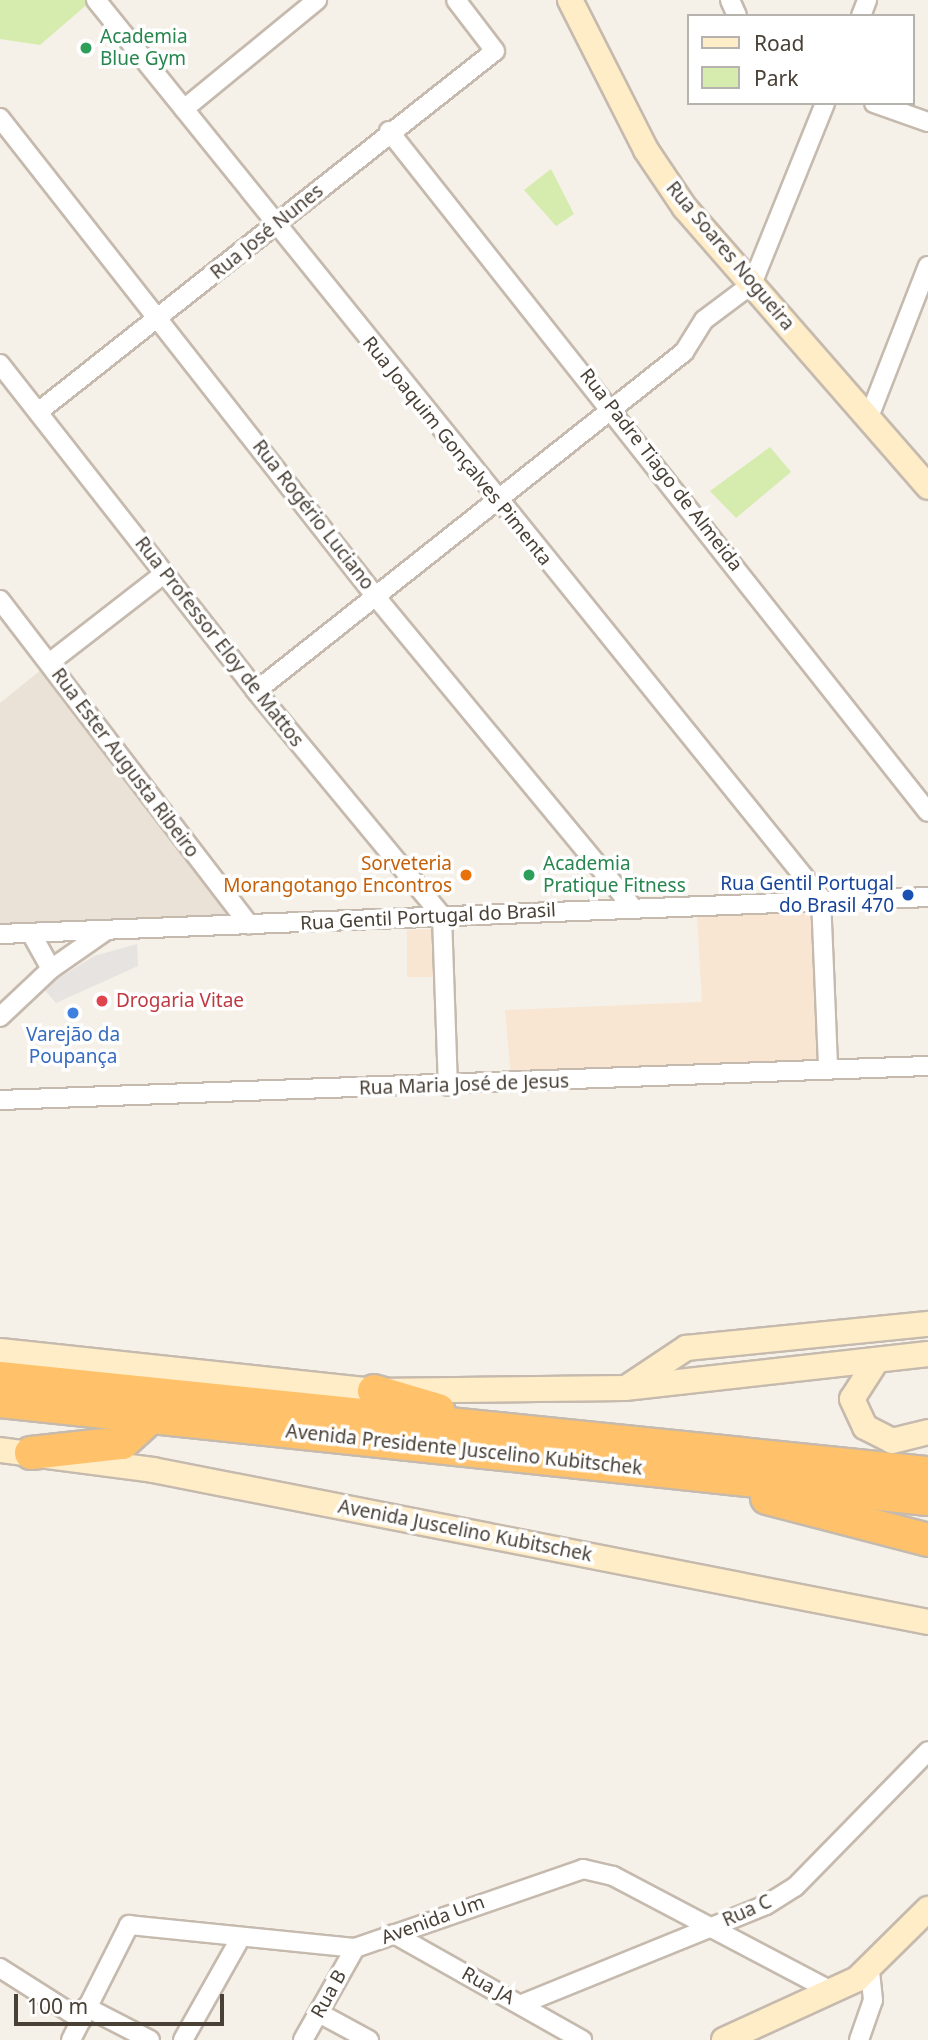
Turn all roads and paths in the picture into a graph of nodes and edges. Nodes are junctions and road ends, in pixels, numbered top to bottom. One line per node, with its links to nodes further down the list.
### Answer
1 (96, 0): 7 (street, Rua Joaquim Gonçalves Pimenta)
2 (317, 0): 7 (street)
3 (456, 0): 10 (street, Rua José Nunes)
4 (570, 0): 13 (street, Rua Soares Nogueira)
5 (824, 105): 13 (street)
6 (880, 105): 9 (street)
7 (184, 109): 11 (street, Rua Joaquim Gonçalves Pimenta)
8 (0, 118): 14 (street, Rua Rogério Luciano)
9 (928, 122)
10 (389, 131): 11 (street, Rua José Nunes); 16 (street, Rua Padre Tiago de Almeida)
11 (277, 226): 14 (street, Rua José Nunes); 20 (street, Rua Joaquim Gonçalves Pimenta)
12 (928, 266): 18 (street)
13 (752, 284): 16 (street); 18 (street, Rua Soares Nogueira)
14 (159, 318): 17 (street, Rua José Nunes); 22 (street, Rua Rogério Luciano)
15 (0, 364): 17 (street, Rua Professor Eloy de Mattos)
16 (613, 407): 20 (street); 26 (street, Rua Padre Tiago de Almeida)
17 (38, 412): 21 (street, Rua Professor Eloy de Mattos)
18 (869, 417): 19 (street, Rua Soares Nogueira)
19 (928, 487)
20 (494, 499): 22 (street); 28 (street, Rua Joaquim Gonçalves Pimenta)
21 (165, 573): 24 (street); 25 (street, Rua Professor Eloy de Mattos)
22 (376, 597): 25 (street); 29 (street, Rua Rogério Luciano)
23 (0, 600): 24 (street, Rua Ester Augusta Ribeiro)
24 (49, 663): 31 (street, Rua Ester Augusta Ribeiro)
25 (256, 691): 30 (street, Rua Professor Eloy de Mattos)
26 (928, 812)
27 (928, 897): 28 (street, Rua Gentil Portugal do Brasil)
28 (821, 898): 29 (street, Rua Gentil Portugal do Brasil); 38 (street)
29 (632, 907): 30 (street, Rua Gentil Portugal do Brasil)
30 (442, 916): 31 (street, Rua Gentil Portugal do Brasil); 39 (street)
31 (249, 925): 32 (street, Rua Gentil Portugal do Brasil)
32 (104, 932): 33 (street, Rua Gentil Portugal do Brasil); 35 (street)
33 (31, 933): 34 (street, Rua Gentil Portugal do Brasil); 35 (street)
34 (0, 934)
35 (51, 969): 36 (street)
36 (0, 1017)
37 (928, 1066): 38 (street, Rua Maria José de Jesus)
38 (828, 1068): 39 (street, Rua Maria José de Jesus)
39 (448, 1086): 40 (street, Rua Maria José de Jesus)
40 (0, 1100)
41 (928, 1324): 46 (street)
42 (0, 1351): 47 (street)
43 (927, 1353): 44 (street)
44 (877, 1360): 46 (street); 51 (street)
45 (0, 1378): 50 (highway, Avenida Presidente Juscelino Kubitschek)
46 (625, 1388): 47 (street)
47 (374, 1391): 50 (highway)
48 (0, 1401): 49 (highway, Avenida Presidente Juscelino Kubitschek)
49 (151, 1417): 54 (highway); 55 (highway, Avenida Presidente Juscelino Kubitschek)
50 (493, 1426): 56 (highway, Avenida Presidente Juscelino Kubitschek)
51 (928, 1432)
52 (0, 1450): 53 (street)
53 (31, 1453): 54 (highway)
54 (126, 1455): 59 (street, Avenida Juscelino Kubitschek)
55 (677, 1473): 57 (highway, Avenida Presidente Juscelino Kubitschek); 58 (highway)
56 (928, 1473)
57 (928, 1499)
58 (928, 1540)
59 (928, 1622)
60 (928, 1751): 62 (street, Rua C)
61 (928, 1909): 66 (street)
62 (714, 1926): 63 (street, Avenida Um); 68 (street, Avenida Um); 69 (street, Rua C)
63 (394, 1934): 65 (street, Avenida Um); 69 (street, Rua JA)
64 (240, 1939): 65 (street, Avenida Um); 71 (street, Avenida Um); 75 (street)
65 (355, 1948): 70 (street, Rua B)
66 (870, 1970): 68 (street); 80 (street)
67 (6, 1973): 71 (street)
68 (833, 1992): 72 (street)
69 (522, 2004): 78 (street, Rua JA)
70 (318, 2013): 76 (street, Rua B); 77 (street)
71 (84, 2014): 73 (street, Avenida Um); 74 (street)
72 (754, 2034): 79 (street)
73 (71, 2040)
74 (150, 2040)
75 (183, 2040)
76 (303, 2040)
77 (369, 2040)
78 (582, 2040)
79 (724, 2040)
80 (859, 2040)

